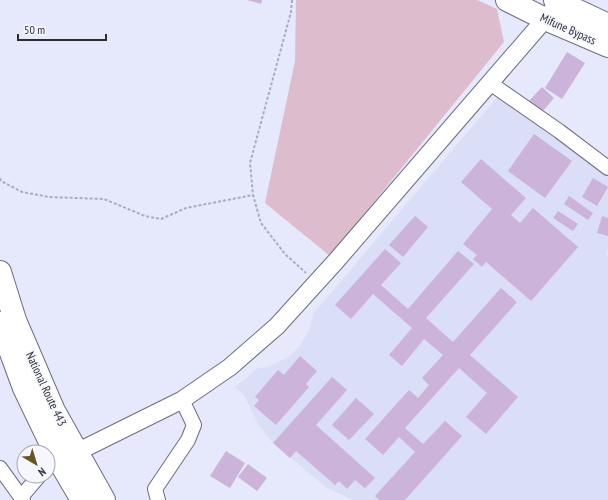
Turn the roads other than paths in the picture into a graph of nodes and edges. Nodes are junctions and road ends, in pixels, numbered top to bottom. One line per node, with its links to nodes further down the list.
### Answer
1 (507, 0): 2 (highway, Mifune Bypass)
2 (555, 5): 3 (highway); 4 (highway, Mifune Bypass); 5 (street)
3 (608, 25)
4 (608, 46)
5 (490, 83): 6 (street); 9 (street)
6 (608, 168)
7 (0, 272): 10 (highway, National Route 443)
8 (0, 323): 10 (highway, National Route 443)
9 (182, 400): 10 (street); 16 (street)
10 (61, 460): 14 (highway, National Route 443); 15 (highway, National Route 443)
11 (0, 468): 13 (street)
12 (33, 484): 13 (street)
13 (22, 498)
14 (82, 500)
15 (104, 500)
16 (158, 500)

